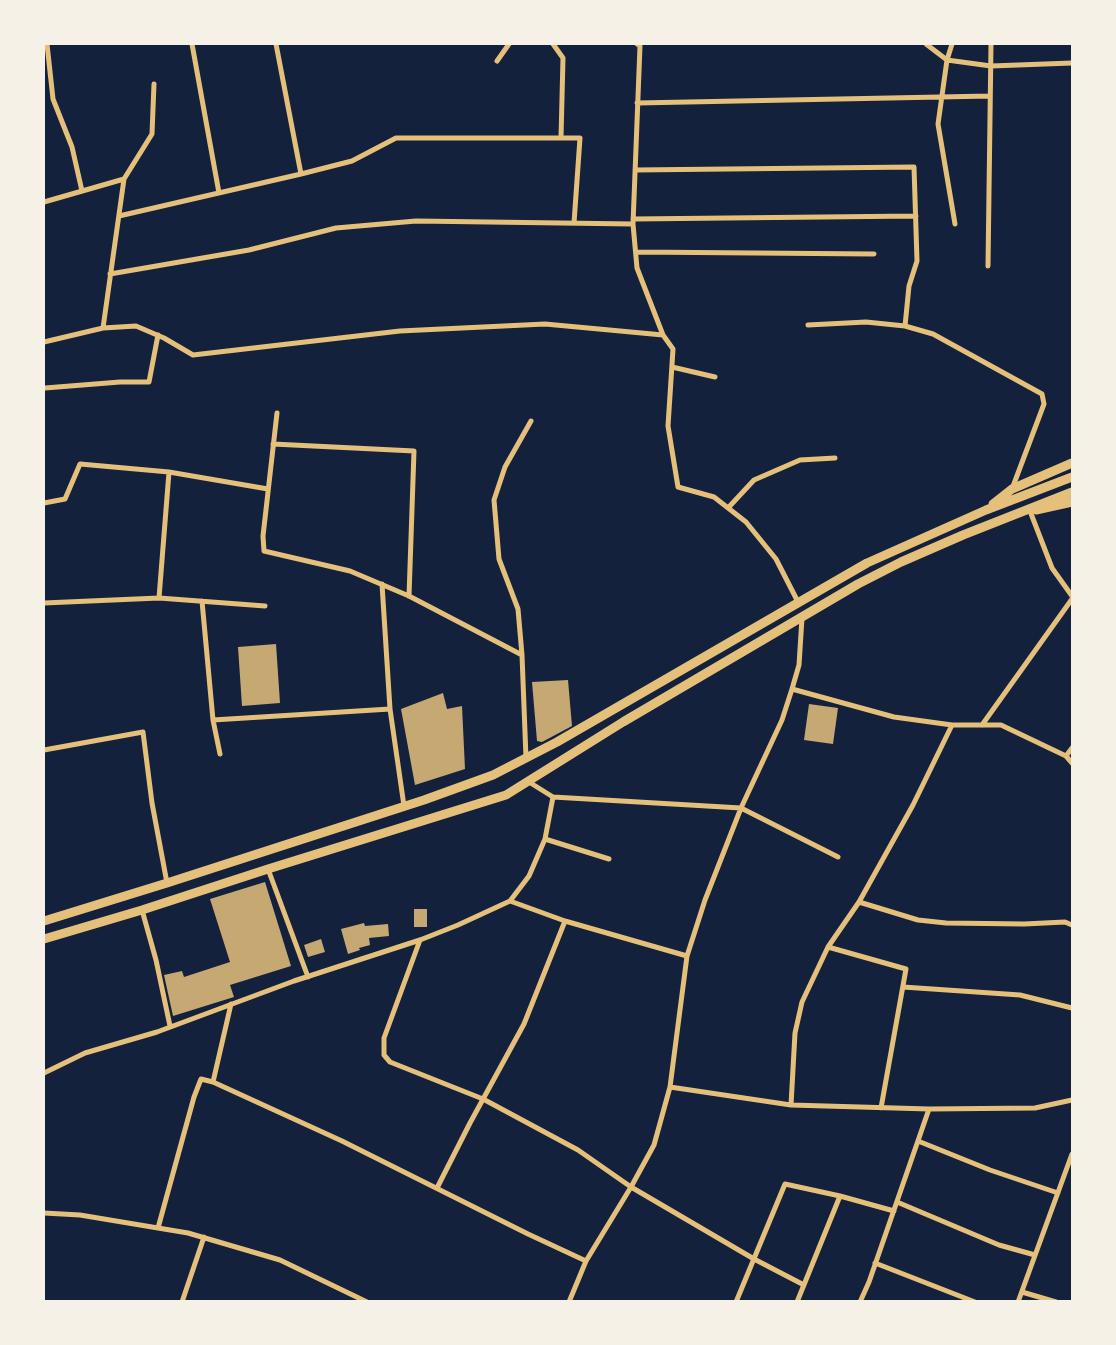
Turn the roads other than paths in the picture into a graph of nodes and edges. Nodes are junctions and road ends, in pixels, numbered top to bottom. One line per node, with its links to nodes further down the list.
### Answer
1 (48, 44): 22 (street)
2 (192, 44): 23 (street)
3 (276, 44): 20 (street)
4 (509, 44): 11 (street)
5 (553, 44): 18 (street)
6 (637, 44): 17 (street)
7 (926, 44): 10 (street)
8 (952, 44): 10 (street)
9 (991, 44): 13 (street)
10 (947, 60): 13 (street); 16 (street)
11 (497, 61)
12 (1072, 63): 13 (street)
13 (991, 66): 15 (street)
14 (154, 84): 21 (street)
15 (990, 96): 16 (street); 32 (street)
16 (941, 97): 17 (street); 29 (street)
17 (638, 103): 19 (street)
18 (561, 138): 20 (street); 28 (street)
19 (635, 170): 26 (street); 27 (street)
20 (301, 174): 23 (street)
21 (124, 179): 22 (street); 25 (street)
22 (82, 191): 24 (street)
23 (219, 193): 25 (street)
24 (44, 202)
25 (118, 216): 33 (street)
26 (916, 216): 27 (street); 35 (street)
27 (633, 221): 28 (street); 30 (street)
28 (574, 223): 33 (street)
29 (955, 224)
30 (636, 252): 31 (street); 38 (street)
31 (874, 254)
32 (988, 266)
33 (110, 274): 36 (street)
34 (808, 325): 35 (street)
35 (905, 326): 51 (street)
36 (103, 328): 37 (street); 39 (street)
37 (158, 335): 38 (street); 42 (street)
38 (663, 335): 40 (street)
39 (44, 342)
40 (672, 368): 41 (street); 55 (street)
41 (715, 377)
42 (45, 388)
43 (277, 413): 45 (street)
44 (531, 421): 68 (street)
45 (273, 444): 50 (street); 60 (street)
46 (835, 458): 55 (street)
47 (1072, 463): 51 (main road)
48 (169, 472): 50 (street); 54 (street); 62 (street)
49 (1072, 477): 56 (main road)
50 (268, 489): 59 (street)
51 (1012, 489): 56 (main road)
52 (1072, 492): 58 (main road)
53 (1072, 502): 57 (main road)
54 (44, 503)
55 (728, 508): 64 (street)
56 (986, 510): 64 (main road)
57 (1030, 512): 58 (main road); 61 (street)
58 (1012, 515): 67 (main road)
59 (382, 584): 60 (street); 70 (street)
60 (409, 596): 68 (street)
61 (1072, 597): 72 (street)
62 (159, 598): 63 (street); 65 (street)
63 (202, 601): 66 (street); 71 (street)
64 (798, 602): 78 (main road)
65 (44, 603)
66 (265, 606)
67 (802, 618): 69 (street); 80 (main road)
68 (522, 655): 78 (street)
69 (792, 689): 73 (street); 83 (street)
70 (390, 709): 71 (street); 82 (street)
71 (213, 720): 76 (street)
72 (982, 725): 73 (street); 77 (street)
73 (952, 726): 90 (street)
74 (1072, 748): 77 (street)
75 (44, 750): 88 (street)
76 (220, 754)
77 (1066, 756): 79 (street)
78 (526, 758): 82 (main road)
79 (1072, 763)
80 (529, 782): 81 (street); 87 (main road)
81 (553, 797): 83 (street); 84 (street)
82 (404, 806): 88 (main road)
83 (741, 808): 85 (street); 98 (street)
84 (545, 839): 86 (street); 89 (street)
85 (837, 857)
86 (609, 859)
87 (268, 869): 91 (main road); 99 (street)
88 (167, 883): 92 (main road)
89 (510, 901): 93 (street); 96 (street)
90 (859, 902): 94 (street); 97 (street)
91 (142, 910): 95 (main road); 103 (street)
92 (44, 921)
93 (565, 921): 98 (street); 107 (street)
94 (1072, 925)
95 (44, 939)
96 (420, 940): 99 (street); 107 (street)
97 (828, 947): 100 (street); 109 (street)
98 (687, 956): 106 (street)
99 (308, 977): 101 (street)
100 (903, 987): 102 (street); 110 (street)
101 (231, 1004): 103 (street); 105 (street)
102 (1072, 1008)
103 (171, 1026): 104 (street)
104 (44, 1073)
105 (213, 1082): 115 (street); 121 (street)
106 (670, 1087): 109 (street); 114 (street)
107 (483, 1099): 114 (street); 115 (street)
108 (1072, 1100): 111 (street)
109 (791, 1105): 110 (street)
110 (881, 1108): 111 (street)
111 (929, 1109): 112 (street)
112 (918, 1141): 116 (street); 118 (street)
113 (1072, 1154): 116 (street)
114 (631, 1187): 124 (street); 125 (street)
115 (437, 1188): 125 (street)
116 (1058, 1193): 123 (street)
117 (840, 1196): 119 (street); 124 (street); 127 (street)
118 (897, 1202): 119 (street); 123 (street)
119 (894, 1211): 126 (street)
120 (44, 1213): 121 (street)
121 (159, 1228): 122 (street)
122 (204, 1237): 129 (street); 130 (street)
123 (1035, 1255): 128 (street)
124 (754, 1259): 127 (street); 132 (street)
125 (586, 1261): 131 (street)
126 (875, 1263): 134 (street); 135 (street)
127 (804, 1286): 133 (street)
128 (1022, 1292): 136 (street); 137 (street)
129 (182, 1302)
130 (367, 1302)
131 (569, 1302)
132 (736, 1302)
133 (797, 1302)
134 (860, 1302)
135 (975, 1302)
136 (1018, 1302)
137 (1056, 1302)

